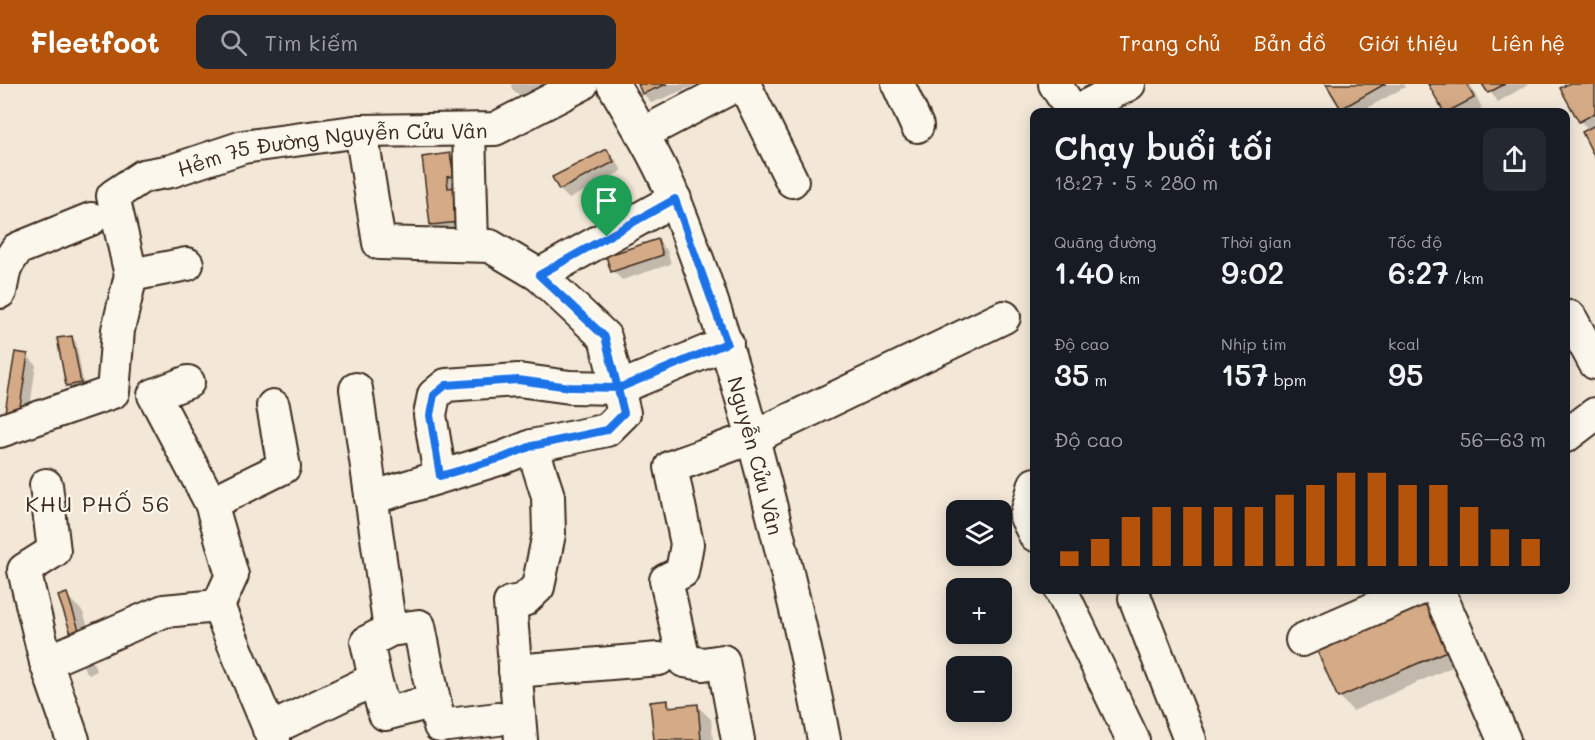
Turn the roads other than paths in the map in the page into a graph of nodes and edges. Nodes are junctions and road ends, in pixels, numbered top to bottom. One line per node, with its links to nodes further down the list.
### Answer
1 (582, 84): 11 (street, Hẻm 75 Đường Nguyễn Cửu Vân)
2 (613, 84): 13 (street, Nguyễn Cửu Vân)
3 (738, 84): 13 (street)
4 (744, 84): 14 (street)
5 (898, 84): 10 (street)
6 (1055, 84): 8 (street)
7 (1129, 84): 9 (street)
8 (1071, 108)
9 (1082, 108)
10 (917, 126)
11 (469, 130): 12 (street, Hẻm 75 Đường Nguyễn Cửu Vân); 17 (street)
12 (361, 131): 17 (street); 19 (street, Hẻm 75 Đường Nguyễn Cửu Vân)
13 (642, 134): 15 (street, Nguyễn Cửu Vân)
14 (792, 181)
15 (675, 199): 20 (street); 24 (street, Nguyễn Cửu Vân)
16 (91, 219): 21 (street)
17 (472, 245): 20 (street)
18 (187, 264): 19 (street)
19 (131, 275): 31 (street)
20 (539, 275): 27 (street)
21 (0, 292)
22 (1004, 317): 33 (street)
23 (1570, 317): 25 (street)
24 (727, 343): 27 (street); 33 (street, Nguyễn Cửu Vân)
25 (1595, 363)
26 (188, 382): 39 (street)
27 (619, 388): 34 (street); 35 (street)
28 (356, 389): 37 (street)
29 (273, 406): 39 (street)
30 (1595, 414): 32 (street)
31 (0, 431)
32 (1570, 433)
33 (754, 437): 57 (street); 58 (street, Nguyễn Cửu Vân)
34 (532, 446): 35 (street); 50 (street)
35 (440, 476): 37 (street)
36 (46, 485): 49 (street)
37 (371, 498): 46 (street)
38 (1030, 502): 40 (street)
39 (211, 503): 45 (street)
40 (1030, 525)
41 (1063, 594): 59 (street)
42 (1408, 594): 47 (street)
43 (1440, 594): 61 (street)
44 (1135, 598): 60 (street)
45 (218, 606): 49 (street); 54 (street)
46 (390, 630): 51 (street); 52 (street)
47 (1302, 640)
48 (659, 659): 50 (street)
49 (46, 662): 55 (street)
50 (516, 671): 56 (street)
51 (375, 679): 52 (street); 54 (street)
52 (434, 701): 53 (street)
53 (498, 719)
54 (272, 735)
55 (73, 740)
56 (521, 740)
57 (738, 740)
58 (824, 740)
59 (1133, 740)
60 (1190, 740)
61 (1504, 740)

